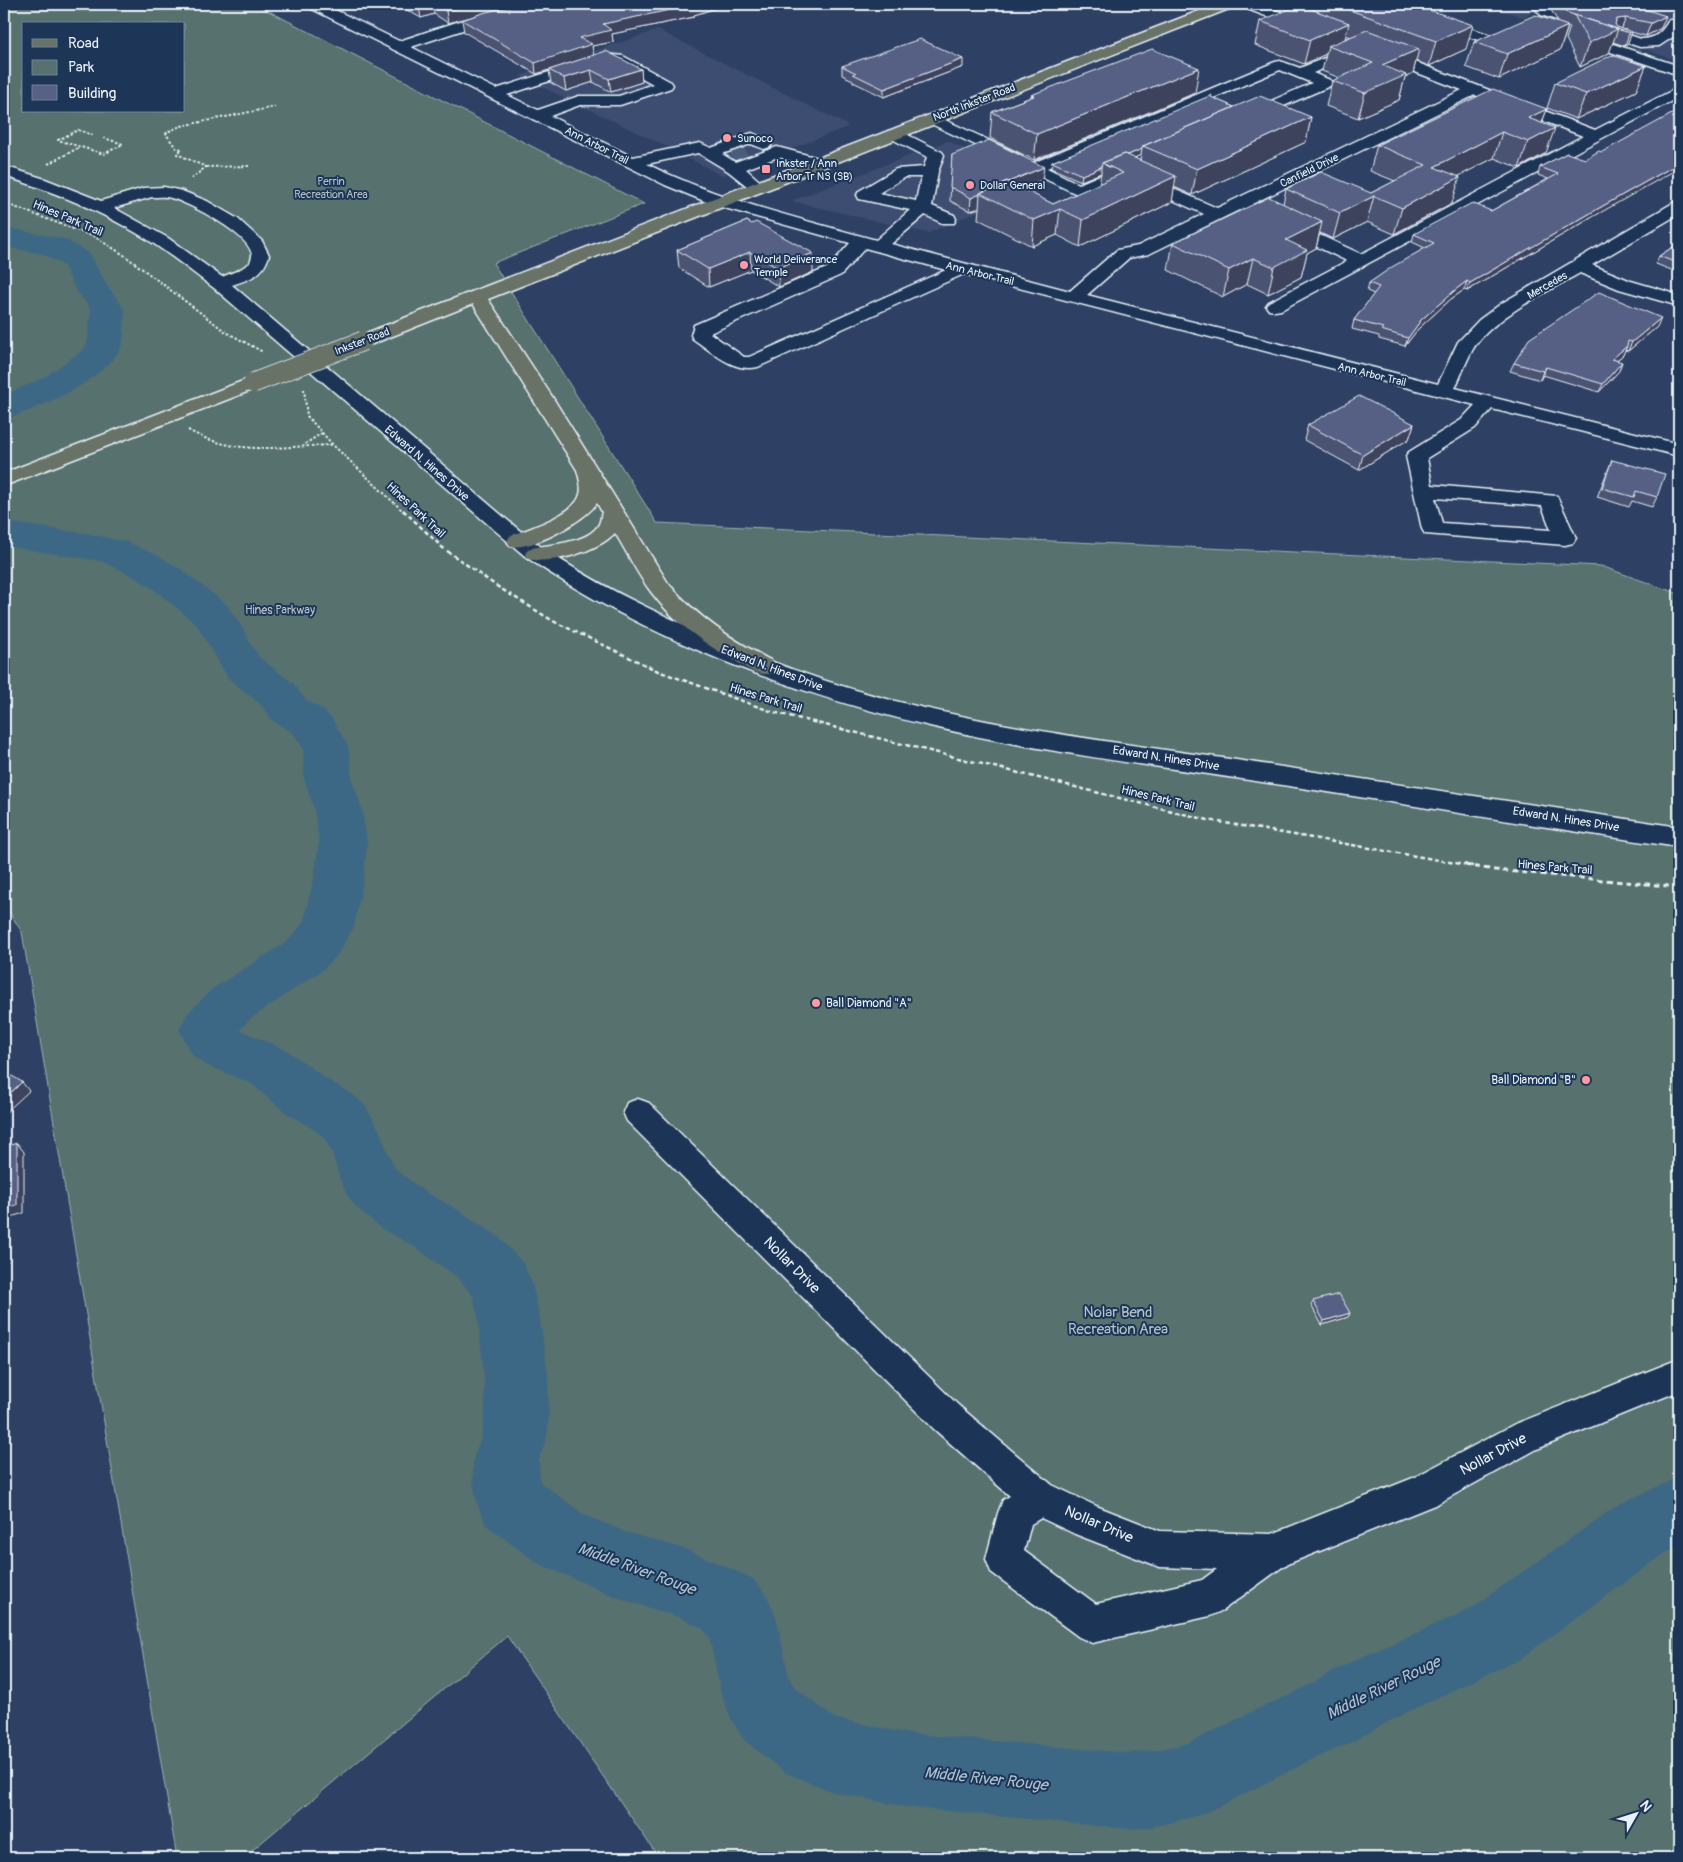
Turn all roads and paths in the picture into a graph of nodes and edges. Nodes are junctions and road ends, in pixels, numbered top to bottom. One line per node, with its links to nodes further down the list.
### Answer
1 (314, 4): 11 (street, Ann Arbor Trail)
2 (546, 4): 11 (street)
3 (1229, 4): 21 (main road, North Inkster Road)
4 (1247, 4): 8 (street)
5 (1386, 4): 13 (street)
6 (1546, 4): 10 (street)
7 (1673, 22): 10 (street)
8 (1325, 34)
9 (1343, 40): 12 (street)
10 (1654, 42): 13 (street)
11 (399, 46): 18 (street, Ann Arbor Trail)
12 (1361, 47): 15 (street); 16 (street)
13 (1637, 56): 14 (street)
14 (1679, 71)
15 (1300, 73): 22 (street); 36 (street)
16 (1474, 90): 25 (street); 45 (street, Canfield Drive)
17 (1679, 91): 25 (street)
18 (495, 94): 20 (street, Ann Arbor Trail); 20 (street)
19 (275, 107): 35 (path)
20 (537, 115): 30 (street, Ann Arbor Trail)
21 (932, 119): 23 (main road, North Inkster Road); 36 (street)
22 (1228, 125)
23 (894, 134): 32 (main road, North Inkster Road); 38 (street)
24 (93, 135): 27 (path)
25 (1597, 136): 53 (street)
26 (104, 138): 27 (path)
27 (81, 147): 34 (path)
28 (764, 149): 31 (street); 31 (street); 32 (street)
29 (1147, 160): 39 (street)
30 (632, 162): 31 (street); 41 (street, Ann Arbor Trail)
31 (716, 163): 41 (street); 42 (street)
32 (820, 163): 42 (main road, North Inkster Road)
33 (249, 166): 35 (path)
34 (41, 167)
35 (206, 167): 40 (path)
36 (1034, 168): 39 (street)
37 (4, 171): 46 (street, Edward N. Hines Drive)
38 (930, 172): 48 (street); 48 (street)
39 (1121, 172): 49 (street)
40 (186, 182)
41 (671, 182): 43 (street, Ann Arbor Trail)
42 (758, 187): 43 (main road, North Inkster Road)
43 (720, 201): 51 (street, Ann Arbor Trail); 57 (main road, Inkster Road)
44 (4, 203): 62 (path, Hines Park Trail)
45 (1239, 204): 49 (street, Canfield Drive); 53 (street)
46 (100, 207): 56 (street, Edward N. Hines Drive); 56 (street)
47 (1679, 207): 54 (street, Mercedes)
48 (923, 208): 50 (street); 51 (street)
49 (1217, 214): 52 (street, Canfield Drive)
50 (948, 219)
51 (870, 243): 55 (street, Ann Arbor Trail); 55 (street)
52 (1143, 250): 58 (street, Canfield Drive); 59 (street, Canfield Drive)
53 (1361, 262): 61 (street)
54 (1579, 266): 60 (street); 64 (street, Mercedes)
55 (964, 268): 58 (street, Ann Arbor Trail)
56 (220, 284): 75 (street, Edward N. Hines Drive)
57 (477, 296): 66 (main road, Inkster Road, bridge); 71 (main road)
58 (1074, 297): 59 (street, Ann Arbor Trail)
59 (1094, 302): 64 (street, Ann Arbor Trail)
60 (1679, 302)
61 (1274, 306)
62 (271, 356)
63 (305, 385): 67 (path, Hines Park Trail)
64 (1444, 392): 65 (street, Ann Arbor Trail)
65 (1488, 402): 70 (street, Ann Arbor Trail); 73 (street)
66 (172, 415): 68 (path); 72 (main road, Inkster Road)
67 (322, 433): 68 (path); 69 (path, Hines Park Trail)
68 (304, 444): 69 (path)
69 (333, 444): 78 (path, Hines Park Trail)
70 (1679, 450)
71 (587, 470): 74 (main road); 75 (main road)
72 (4, 480)
73 (1423, 491): 73 (street)
74 (613, 511): 75 (main road); 76 (main road)
75 (527, 548): 76 (street, Edward N. Hines Drive)
76 (764, 667): 77 (street, Edward N. Hines Drive)
77 (1679, 836)
78 (1679, 887)
79 (638, 1112): 81 (street, Nollar Drive)
80 (1679, 1375): 82 (street, Nollar Drive)
81 (1039, 1498): 82 (street, Nollar Drive); 82 (street)
82 (1272, 1552)

